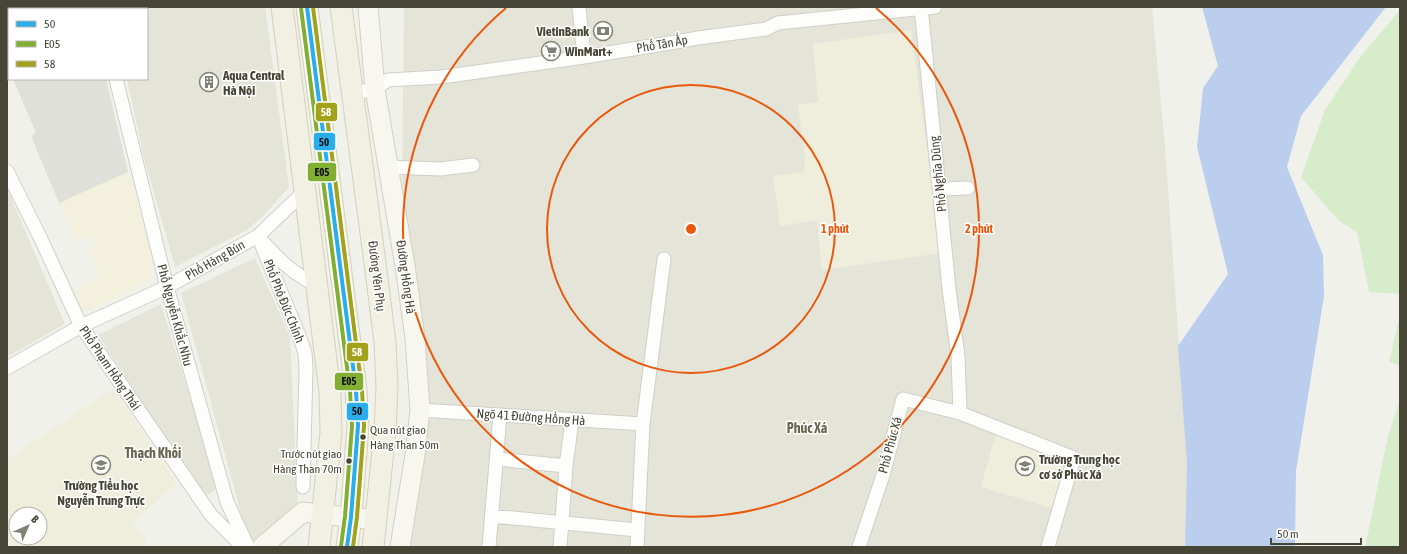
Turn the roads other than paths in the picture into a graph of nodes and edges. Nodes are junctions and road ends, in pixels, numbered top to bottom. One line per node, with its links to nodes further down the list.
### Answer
1 (282, 7): 18 (main road)
2 (307, 7): 37 (main road)
3 (341, 7): 9 (main road, Đường Yên Phụ)
4 (368, 7): 11 (street, Đường Hồng Hà)
5 (579, 7): 8 (street)
6 (935, 7): 7 (street, Phố Tân Ấp)
7 (922, 8): 8 (street, Phố Tân Ấp); 17 (street, Phố Nghĩa Dũng)
8 (584, 57): 11 (street, Phố Tân Ấp)
9 (350, 73): 11 (street, Phố Tân Ấp); 12 (main road, Đường Yên Phụ)
10 (116, 80): 22 (street, Phố Nguyễn Khắc Nhu)
11 (379, 80): 12 (street, Phố Tân Ấp); 14 (street, Đường Hồng Hà)
12 (353, 93): 38 (main road, Đường Yên Phụ)
13 (473, 165): 14 (street)
14 (388, 167): 25 (street, Đường Hồng Hà)
15 (7, 171): 23 (street, Phố Phạm Hồng Thái)
16 (968, 188): 17 (street)
17 (940, 189): 26 (street, Phố Nghĩa Dũng)
18 (305, 191): 19 (street, Phố Hàng Bún); 21 (main road)
19 (258, 236): 21 (street); 22 (street, Phố Hàng Bún); 32 (street, Phố Phó Đức Chính)
20 (664, 259): 29 (street)
21 (316, 285): 34 (main road)
22 (167, 287): 23 (street, Phố Hàng Bún); 33 (street, Phố Nguyễn Khắc Nhu)
23 (81, 326): 24 (street, Phố Hàng Bún); 35 (street, Phố Phạm Hồng Thái)
24 (7, 368)
25 (420, 410): 27 (street, Ngõ 41 Đường Hồng Hà); 47 (street, Đường Hồng Hà)
26 (960, 413): 51 (street, Phố Phúc Xá); 52 (street)
27 (500, 415): 28 (street, Ngõ 41 Đường Hồng Hà); 30 (street)
28 (572, 420): 29 (street, Ngõ 41 Đường Hồng Hà); 31 (street)
29 (643, 424): 40 (street)
30 (497, 459): 31 (street); 36 (street)
31 (566, 466): 39 (street)
32 (302, 487)
33 (228, 502): 35 (street); 42 (street, Phố Nguyễn Khắc Nhu)
34 (323, 514): 37 (street); 43 (street); 44 (main road)
35 (211, 515): 41 (street, Phố Phạm Hồng Thái)
36 (492, 516): 39 (street); 48 (street)
37 (351, 517): 38 (street); 45 (main road)
38 (375, 520): 46 (main road, Đường Yên Phụ)
39 (563, 522): 40 (street); 49 (street)
40 (637, 530): 50 (street)
41 (243, 547)
42 (248, 547)
43 (262, 547)
44 (319, 547)
45 (347, 547)
46 (373, 547)
47 (400, 547)
48 (489, 547)
49 (560, 547)
50 (637, 547)
51 (859, 547)
52 (1048, 547)

